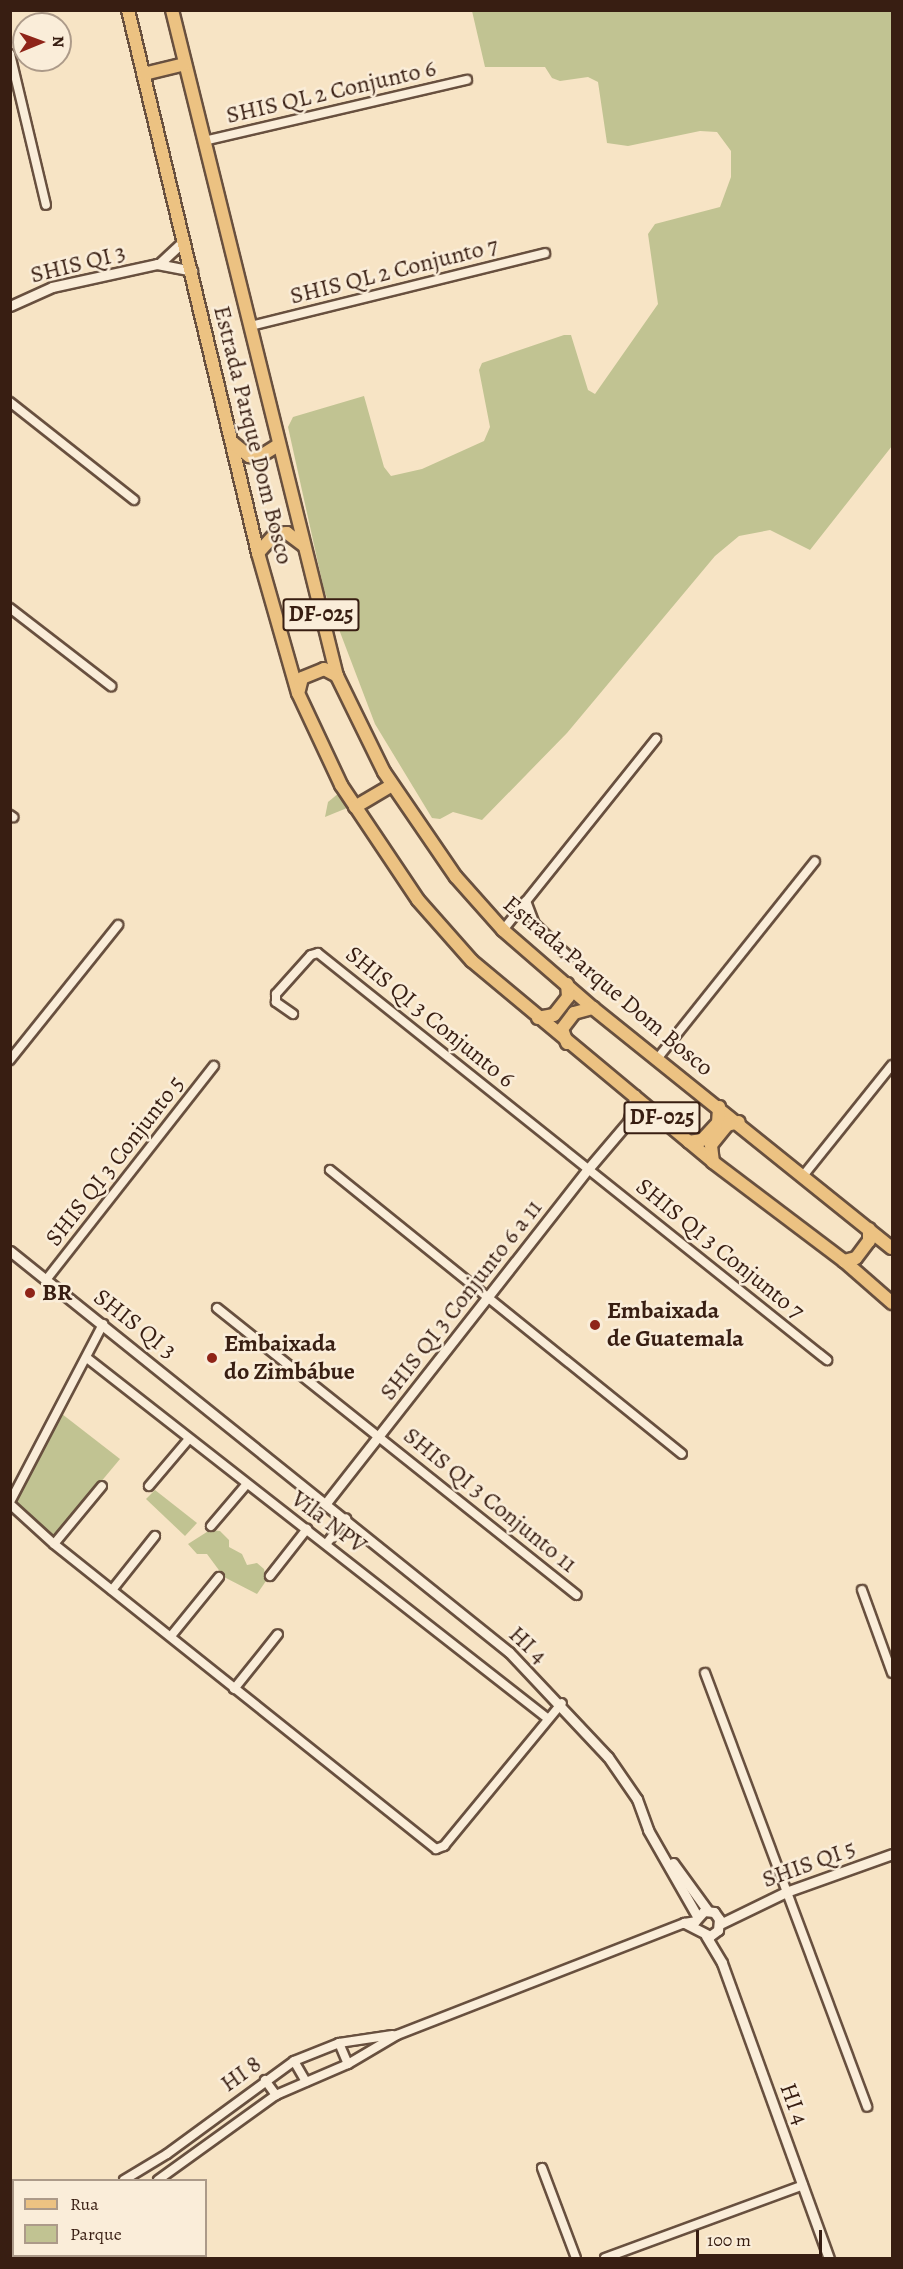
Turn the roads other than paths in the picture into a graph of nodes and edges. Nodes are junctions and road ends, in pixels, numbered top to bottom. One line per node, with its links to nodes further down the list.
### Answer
1 (128, 10): 5 (main road, Estrada Parque Dom Bosco / DF-025)
2 (172, 10): 4 (main road, Estrada Parque Dom Bosco / DF-025)
3 (10, 54): 8 (street)
4 (185, 64): 5 (main road); 7 (main road, Estrada Parque Dom Bosco / DF-025)
5 (144, 74): 9 (main road, Estrada Parque Dom Bosco / DF-025)
6 (467, 80): 7 (street, SHIS QL 2 Conjunto 6)
7 (204, 141): 14 (main road, Estrada Parque Dom Bosco / DF-025)
8 (46, 205)
9 (184, 241): 11 (street, SHIS QI 3); 12 (main road, Estrada Parque Dom Bosco / DF-025)
10 (546, 253): 14 (street, SHIS QL 2 Conjunto 7)
11 (157, 264): 12 (street, SHIS QI 3); 13 (street, SHIS QI 3)
12 (192, 271): 16 (main road, Estrada Parque Dom Bosco / DF-025)
13 (10, 306)
14 (251, 326): 17 (main road, Estrada Parque Dom Bosco / DF-025)
15 (10, 402): 18 (street)
16 (232, 443): 17 (main road); 20 (main road, Estrada Parque Dom Bosco / DF-025)
17 (278, 446): 19 (main road, Estrada Parque Dom Bosco / DF-025)
18 (134, 500)
19 (295, 514): 20 (main road); 21 (main road, Estrada Parque Dom Bosco / DF-025)
20 (251, 523): 22 (main road, Estrada Parque Dom Bosco / DF-025)
21 (303, 545): 22 (main road); 24 (main road, Estrada Parque Dom Bosco / DF-025)
22 (258, 553): 26 (main road, Estrada Parque Dom Bosco / DF-025)
23 (10, 608): 25 (street)
24 (337, 676): 26 (main road); 28 (main road, Estrada Parque Dom Bosco / DF-025)
25 (111, 686)
26 (298, 693): 29 (main road, Estrada Parque Dom Bosco / DF-025)
27 (656, 739): 31 (street)
28 (392, 785): 29 (main road); 33 (main road, Estrada Parque Dom Bosco / DF-025)
29 (355, 807): 38 (main road, Estrada Parque Dom Bosco / DF-025)
30 (814, 861): 40 (street)
31 (526, 901): 33 (street); 34 (street)
32 (118, 925): 41 (street)
33 (502, 930): 35 (main road, Estrada Parque Dom Bosco / DF-025)
34 (569, 957)
35 (567, 984): 36 (main road, Estrada Parque Dom Bosco / DF-025); 38 (main road)
36 (593, 1008): 39 (main road); 40 (main road, Estrada Parque Dom Bosco / DF-025)
37 (293, 1014): 51 (street, SHIS QI 3 Conjunto 6)
38 (538, 1018): 39 (main road, Estrada Parque Dom Bosco / DF-025)
39 (567, 1043): 44 (main road, Estrada Parque Dom Bosco / DF-025)
40 (657, 1059): 45 (main road, Estrada Parque Dom Bosco / DF-025)
41 (10, 1060)
42 (892, 1065): 53 (street)
43 (214, 1066): 59 (street, SHIS QI 3 Conjunto 5)
44 (635, 1095): 46 (main road, Estrada Parque Dom Bosco / DF-025); 47 (street, SHIS QI 3 Conjunto 6 a 11)
45 (719, 1107): 48 (main road, Estrada Parque Dom Bosco / DF-025); 49 (main road)
46 (653, 1110): 47 (street, SHIS QI 3 Conjunto 6 a 11); 49 (main road, Estrada Parque Dom Bosco / DF-025)
47 (628, 1122): 51 (street, SHIS QI 3 Conjunto 6 a 11)
48 (739, 1122): 50 (main road); 53 (main road, Estrada Parque Dom Bosco / DF-025)
49 (689, 1142): 50 (main road, Estrada Parque Dom Bosco / DF-025)
50 (713, 1162): 57 (main road, Estrada Parque Dom Bosco / DF-025)
51 (588, 1169): 60 (street, SHIS QI 3 Conjunto 6 a 11); 65 (street, SHIS QI 3 Conjunto 7)
52 (330, 1170): 60 (street)
53 (803, 1176): 54 (main road, Estrada Parque Dom Bosco / DF-025)
54 (869, 1229): 55 (main road, Estrada Parque Dom Bosco / DF-025); 57 (main road)
55 (889, 1245): 58 (main road)
56 (10, 1251): 59 (street, SHIS QI 3)
57 (844, 1261): 58 (main road, Estrada Parque Dom Bosco / DF-025)
58 (858, 1273): 61 (main road, Estrada Parque Dom Bosco / DF-025)
59 (46, 1280): 63 (street, SHIS QI 3)
60 (489, 1296): 66 (street, SHIS QI 3 Conjunto 6 a 11); 68 (street)
61 (892, 1303)
62 (217, 1308): 66 (street, SHIS QI 3 Conjunto 11)
63 (103, 1324): 64 (street); 73 (street, SHIS QI 3)
64 (87, 1358): 67 (street, Vila NPV); 72 (street)
65 (827, 1360)
66 (380, 1435): 73 (street, SHIS QI 3 Conjunto 6 a 11); 84 (street, SHIS QI 3 Conjunto 11)
67 (188, 1440): 69 (street, Vila NPV); 71 (street)
68 (682, 1454)
69 (246, 1485): 75 (street); 76 (street, Vila NPV)
70 (102, 1486): 78 (street)
71 (149, 1486)
72 (10, 1503): 78 (street)
73 (326, 1503): 74 (street, SHIS QI 3)
74 (346, 1519): 79 (street); 90 (street, HI 4)
75 (211, 1526)
76 (307, 1529): 79 (street, Vila NPV); 80 (street)
77 (155, 1536): 82 (street)
78 (54, 1544): 82 (street)
79 (327, 1544): 91 (street, Vila NPV)
80 (270, 1576)
81 (219, 1577): 86 (street)
82 (112, 1590): 86 (street)
83 (862, 1590): 88 (street)
84 (576, 1595)
85 (278, 1634): 89 (street)
86 (171, 1636): 89 (street)
87 (705, 1673): 94 (street)
88 (892, 1673)
89 (234, 1689): 91 (street)
90 (562, 1703): 91 (street); 92 (street, HI 4)
91 (547, 1718)
92 (648, 1830): 95 (street, HI 4); 97 (street, HI 4)
93 (892, 1854): 94 (street, SHIS QI 5)
94 (786, 1892): 96 (street, SHIS QI 5); 109 (street)
95 (712, 1912): 96 (street, SHIS QI 5); 97 (street, SHIS QI 5); 99 (street, HI 4)
96 (740, 1912): 99 (street, SHIS QI 5)
97 (697, 1916): 98 (street, SHIS QI 5)
98 (684, 1923): 100 (street); 102 (street, HI 8)
99 (718, 1928): 100 (street, SHIS QI 5); 101 (street, HI 4)
100 (706, 1936): 101 (street, HI 4)
101 (722, 1963): 115 (street, HI 4)
102 (397, 2035): 103 (street, HI 8); 105 (street, HI 8)
103 (339, 2043): 104 (street, HI 8); 105 (street)
104 (294, 2061): 106 (street, HI 8); 107 (street)
105 (348, 2064): 107 (street, HI 8)
106 (266, 2080): 108 (street); 110 (street, HI 8)
107 (306, 2082): 108 (street, HI 8)
108 (276, 2095): 111 (street, HI 8)
109 (867, 2107)
110 (167, 2154): 111 (street); 113 (street, HI 8)
111 (177, 2167): 114 (street, HI 8)
112 (542, 2168): 116 (street)
113 (127, 2179)
114 (161, 2179)
115 (803, 2185): 117 (street); 118 (street, HI 4)
116 (576, 2259)
117 (605, 2259)
118 (829, 2259)

